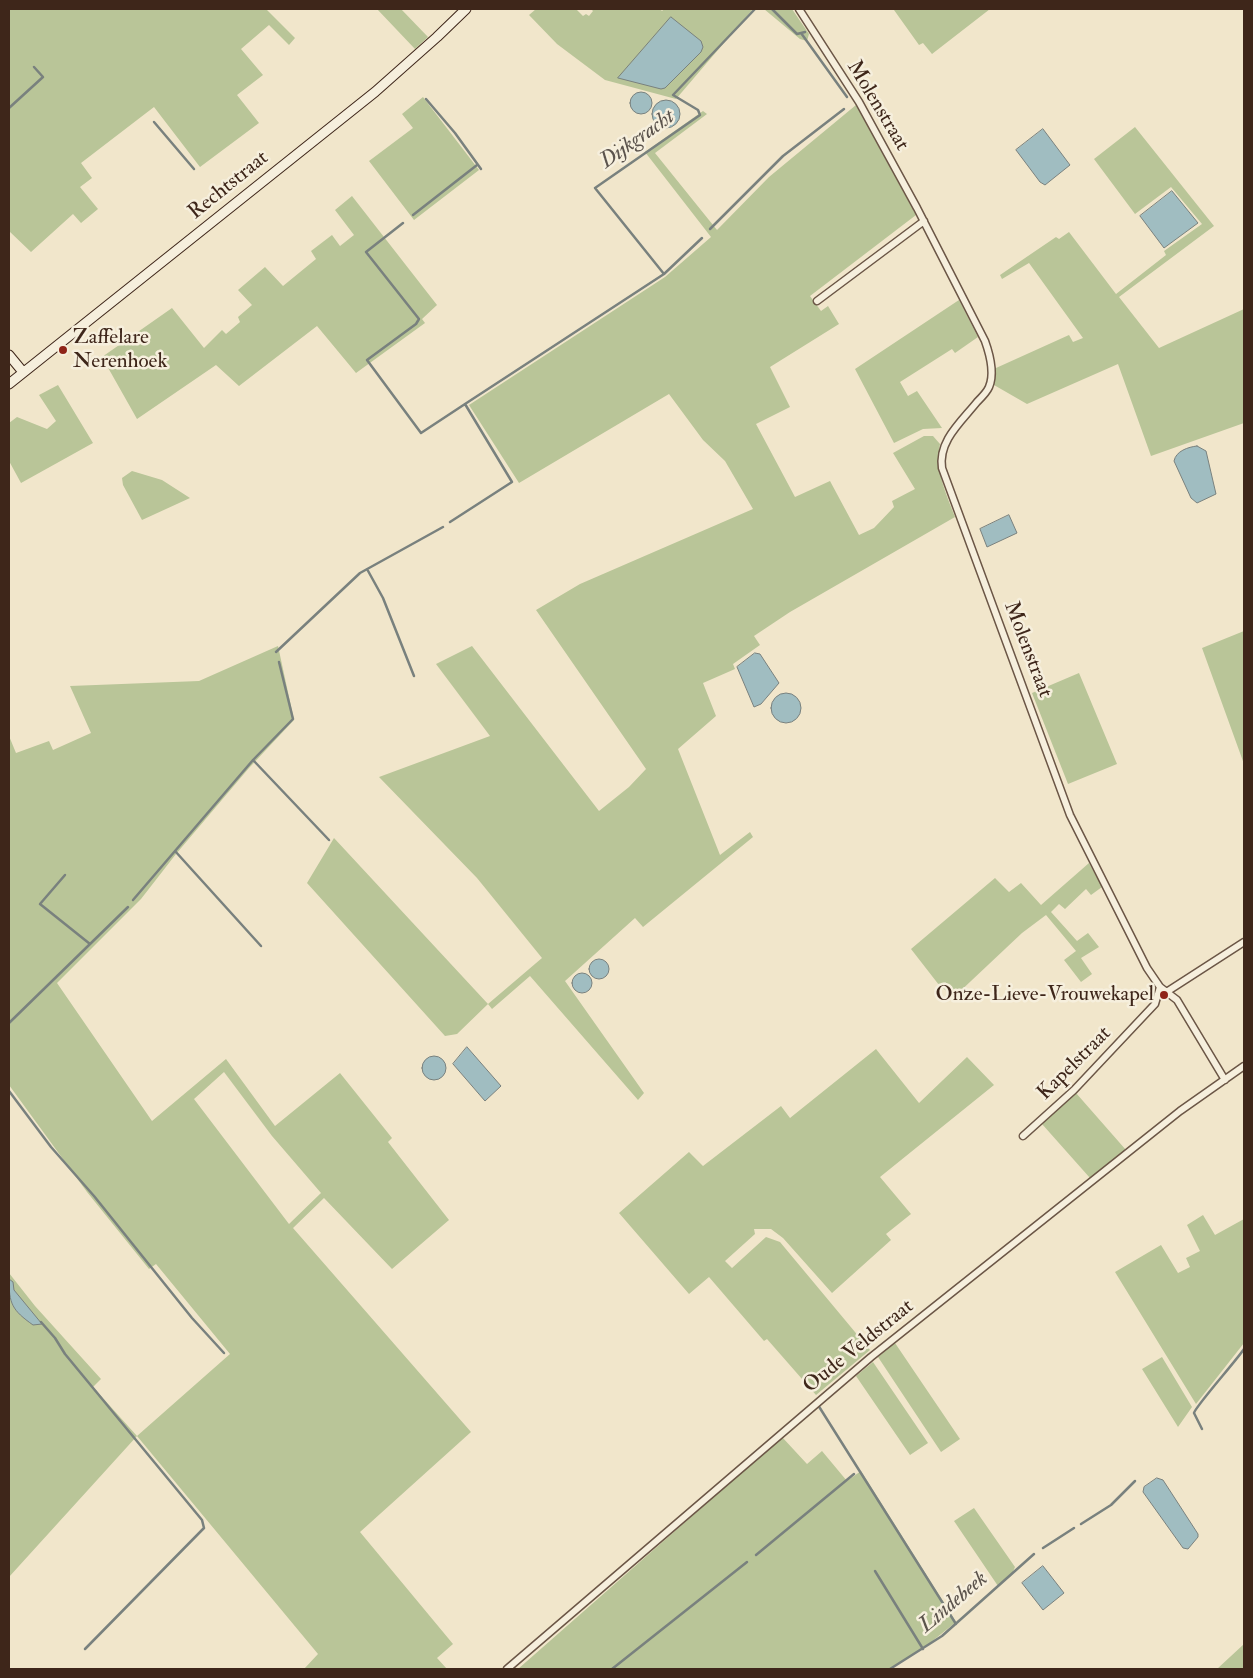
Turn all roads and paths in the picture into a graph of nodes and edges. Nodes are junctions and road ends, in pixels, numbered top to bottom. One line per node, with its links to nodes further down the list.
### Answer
1 (466, 9): 6 (street, Rechtstraat)
2 (799, 9): 3 (street, Molenstraat)
3 (924, 222): 4 (street); 9 (street, Molenstraat)
4 (817, 301)
5 (9, 355): 6 (street)
6 (23, 372): 7 (street, Rechtstraat)
7 (9, 384)
8 (1244, 942): 10 (street)
9 (1160, 987): 10 (street, Molenstraat); 13 (street, Kapelstraat)
10 (1168, 991): 12 (street, Molenstraat)
11 (1244, 1066): 12 (street, Oude Veldstraat)
12 (1225, 1080): 14 (street, Oude Veldstraat)
13 (1023, 1136)
14 (506, 1669)

